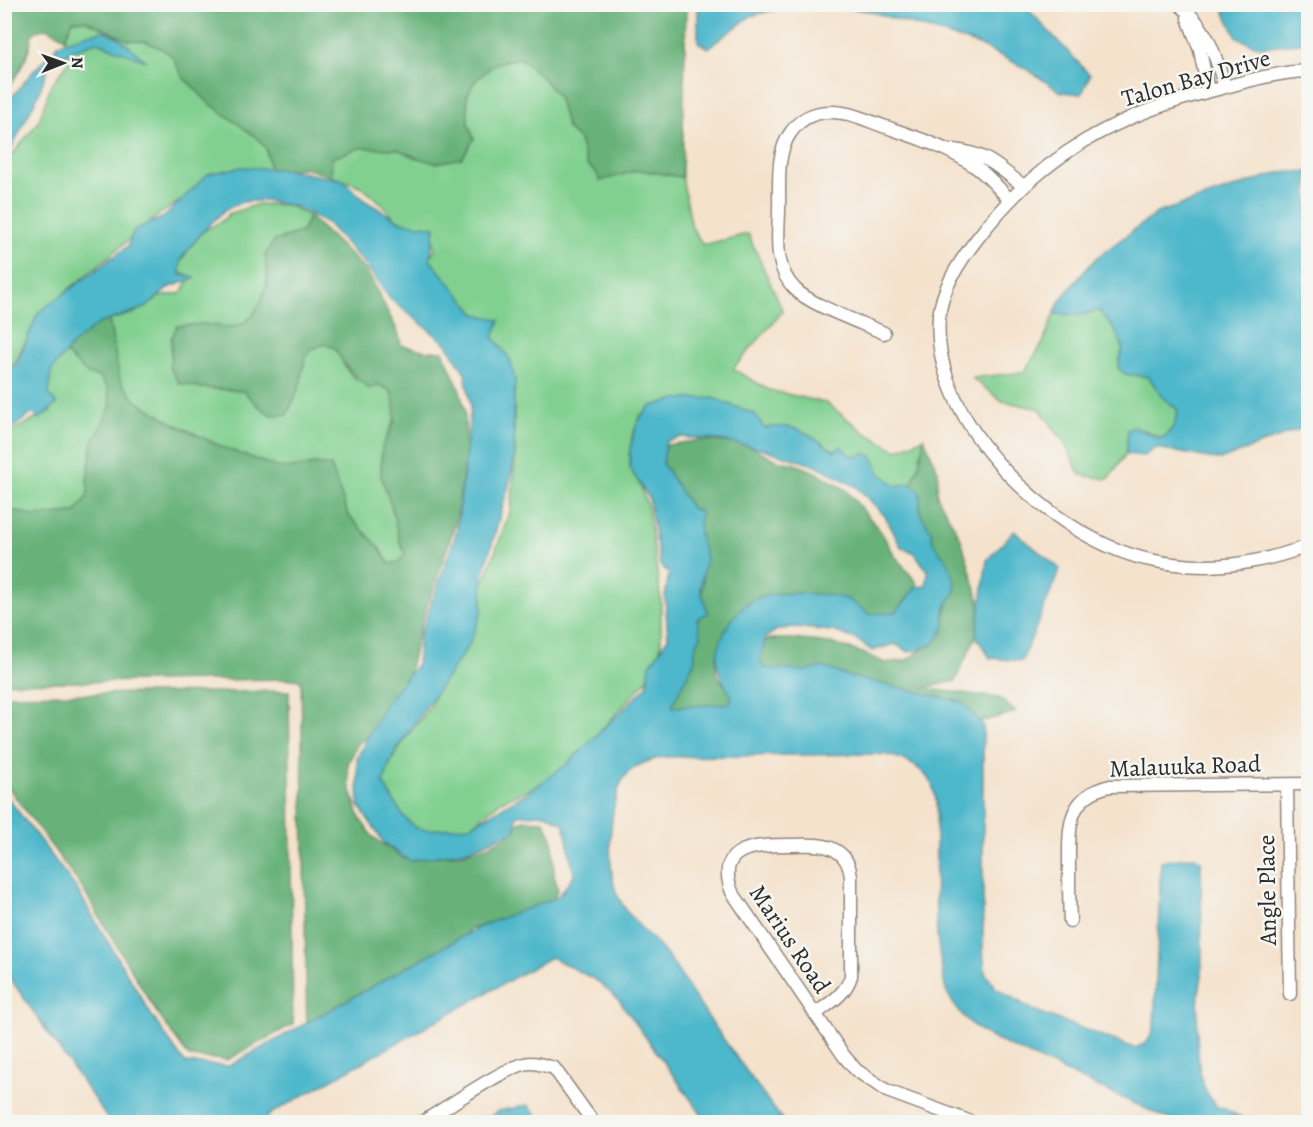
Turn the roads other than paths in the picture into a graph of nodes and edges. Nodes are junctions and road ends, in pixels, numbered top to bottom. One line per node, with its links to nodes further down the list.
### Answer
1 (1179, 4): 3 (street); 4 (street)
2 (1308, 71): 3 (street, Talon Bay Drive)
3 (1225, 87): 4 (street, Talon Bay Drive)
4 (1208, 91): 6 (street, Talon Bay Drive)
5 (947, 149): 6 (street); 7 (street); 8 (street)
6 (1024, 186): 7 (street, Talon Bay Drive)
7 (1010, 200): 9 (street, Talon Bay Drive)
8 (884, 333)
9 (1308, 546)
10 (1308, 784): 11 (street, Malauuka Road)
11 (1287, 785): 12 (street, Malauuka Road); 13 (street, Angle Place)
12 (1070, 921)
13 (1290, 994)
14 (815, 1014): 14 (street, Marius Road); 17 (street, Marius Road)
15 (423, 1122): 16 (street)
16 (593, 1122)
17 (970, 1122)

